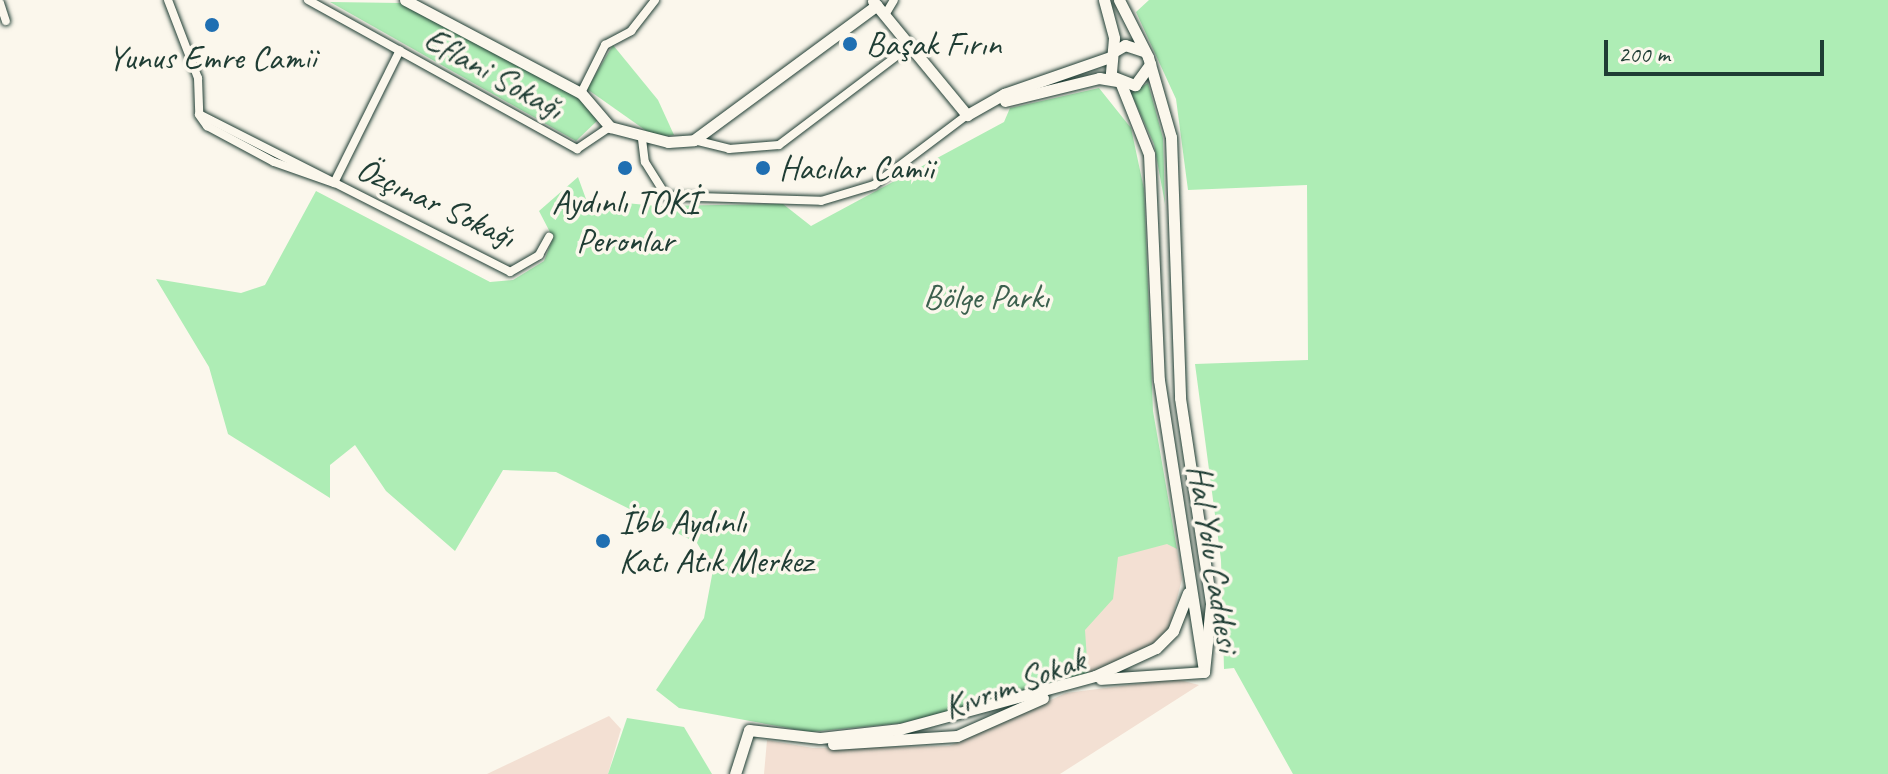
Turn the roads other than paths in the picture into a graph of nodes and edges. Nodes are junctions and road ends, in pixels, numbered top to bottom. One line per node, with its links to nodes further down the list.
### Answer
1 (168, 0): 22 (street, Özçınar Sokağı)
2 (308, 0): 12 (street, Eflani Sokağı)
3 (405, 0): 17 (street)
4 (655, 0): 17 (street)
5 (894, 0): 9 (street)
6 (1104, 0): 14 (street)
7 (1119, 0): 13 (street)
8 (0, 3): 10 (street)
9 (877, 5): 11 (street); 21 (street)
10 (6, 21)
11 (910, 46): 18 (street); 21 (street)
12 (400, 50): 19 (street, Eflani Sokağı); 22 (street)
13 (1144, 51): 14 (street); 15 (street)
14 (1111, 54): 16 (street); 18 (street)
15 (1150, 64): 16 (street); 25 (street, Hal Yolu Caddesi)
16 (1118, 83): 18 (street); 24 (street, Hal Yolu Caddesi)
17 (581, 93): 19 (street)
18 (967, 115): 20 (street)
19 (610, 127): 20 (street)
20 (642, 139): 21 (street)
21 (694, 140)
22 (334, 183): 23 (street, Özçınar Sokağı)
23 (549, 237)
24 (1190, 582): 25 (street, Hal Yolu Caddesi); 26 (street)
25 (1204, 672): 26 (street, Kıvrım Sokak)
26 (749, 730): 27 (street)
27 (735, 774)

